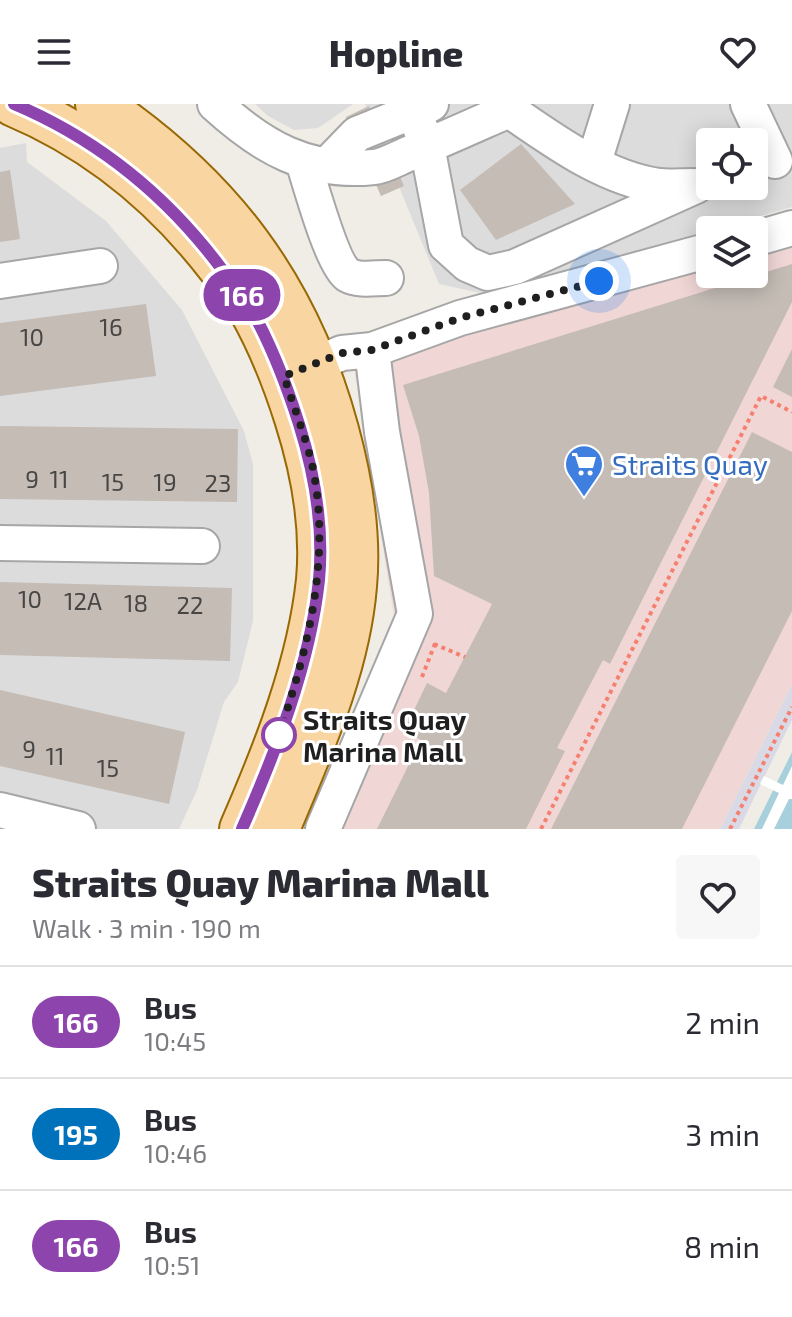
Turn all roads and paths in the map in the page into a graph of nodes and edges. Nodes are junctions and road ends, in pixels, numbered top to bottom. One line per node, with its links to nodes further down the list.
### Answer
1 (14, 104): 21 (main road)
2 (215, 104): 11 (street)
3 (612, 104): 9 (street)
4 (748, 104): 10 (street)
5 (423, 107): 8 (street); 11 (street)
6 (508, 107): 8 (street); 9 (street)
7 (114, 110): 21 (main road)
8 (427, 146): 11 (street); 13 (street)
9 (594, 162): 12 (street)
10 (774, 163)
11 (315, 164): 18 (street)
12 (696, 184)
13 (696, 187)
14 (792, 228): 15 (street)
15 (768, 235)
16 (696, 254): 20 (street)
17 (100, 266): 19 (street)
18 (386, 278)
19 (0, 281)
20 (368, 351): 21 (street); 32 (street)
21 (308, 376): 30 (main road); 31 (main road)
22 (792, 412): 27 (path)
23 (0, 543): 24 (street)
24 (202, 546)
25 (792, 707): 34 (path)
26 (587, 718): 27 (path)
27 (595, 721): 33 (path)
28 (0, 810): 29 (street)
29 (78, 829)
30 (242, 829)
31 (277, 829)
32 (323, 829)
33 (541, 829)
34 (730, 829)

